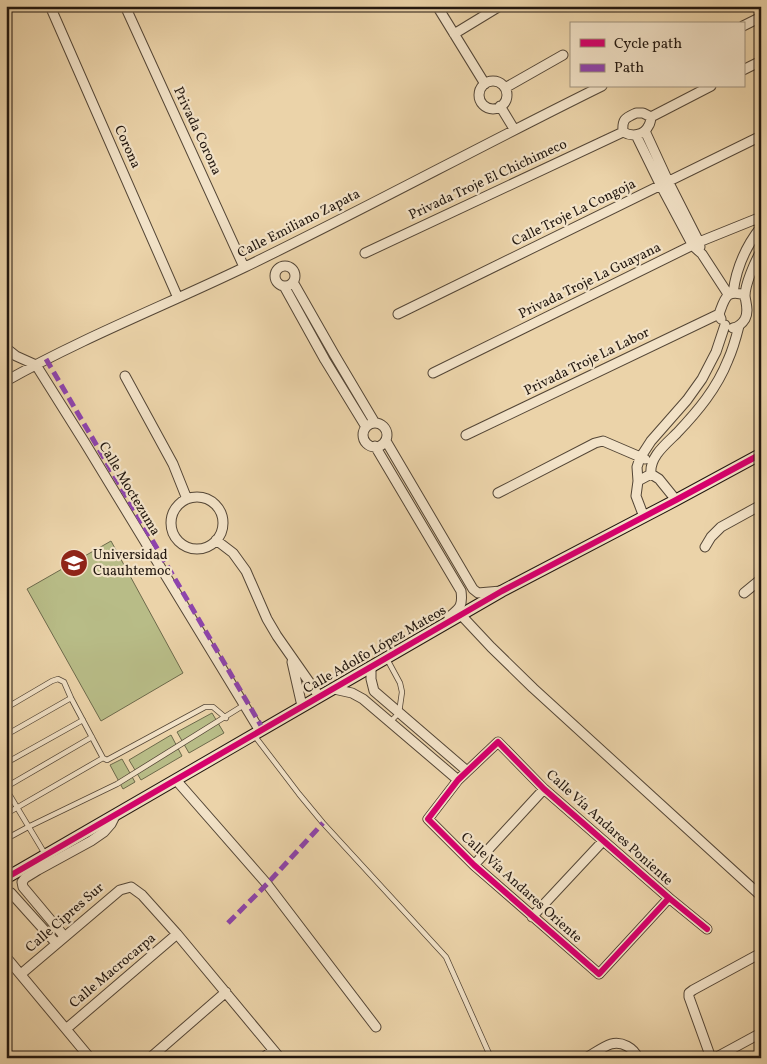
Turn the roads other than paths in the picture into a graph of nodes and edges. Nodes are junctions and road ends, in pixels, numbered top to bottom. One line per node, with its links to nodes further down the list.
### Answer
1 (50, 6): 33 (street, Corona)
2 (125, 6): 28 (street, Privada Corona)
3 (437, 6): 7 (street)
4 (500, 6): 7 (street)
5 (761, 17): 6 (street)
6 (744, 26)
7 (454, 34): 11 (street)
8 (563, 55): 12 (street)
9 (761, 61): 10 (street)
10 (744, 70)
11 (485, 84): 12 (street); 15 (street)
12 (504, 88): 15 (street)
13 (598, 88): 17 (street, Calle Emiliano Zapata)
14 (707, 88): 16 (street)
15 (500, 106): 17 (street)
16 (651, 117): 18 (street); 19 (street)
17 (514, 129): 28 (street, Calle Emiliano Zapata)
18 (645, 131): 20 (street); 22 (street)
19 (623, 132): 20 (street); 27 (street, Privada Troje El Chichimeco)
20 (636, 135): 22 (street)
21 (761, 136): 22 (street, Calle Troje La Congoja)
22 (664, 183): 25 (street); 34 (street, Calle Troje La Congoja)
23 (761, 217): 25 (street, Privada Troje La Guayana)
24 (761, 227): 31 (street)
25 (696, 244): 31 (street); 42 (street, Privada Troje La Guayana)
26 (761, 251): 32 (street)
27 (365, 253)
28 (244, 267): 33 (street, Calle Emiliano Zapata)
29 (293, 282): 30 (street); 30 (street); 39 (street)
30 (284, 286): 40 (street)
31 (731, 294): 32 (street); 35 (street)
32 (745, 295): 37 (street)
33 (178, 298): 41 (street, Calle Emiliano Zapata)
34 (398, 314)
35 (719, 314): 36 (street); 47 (street, Privada Troje La Labor)
36 (725, 325): 37 (street); 51 (street)
37 (739, 326): 52 (street)
38 (6, 348): 41 (street)
39 (334, 354): 40 (street); 45 (street)
40 (325, 360): 46 (street)
41 (36, 365): 44 (street, Calle Emiliano Zapata); 75 (street, Calle Moctezuma)
42 (433, 373)
43 (125, 376): 56 (street)
44 (6, 381)
45 (375, 423): 46 (street); 48 (street)
46 (366, 427): 49 (street)
47 (466, 436)
48 (386, 441): 49 (street); 59 (street)
49 (375, 446): 60 (street)
50 (761, 454): 57 (street, Calle Adolfo López Mateos)
51 (640, 458): 52 (street); 54 (street); 55 (street)
52 (652, 462): 53 (street)
53 (651, 474): 54 (street); 57 (street)
54 (638, 481): 61 (street)
55 (498, 493)
56 (187, 499): 62 (street); 62 (street)
57 (676, 500): 61 (street, Calle Adolfo López Mateos)
58 (761, 505): 63 (street)
59 (425, 508): 60 (street); 65 (street)
60 (415, 513): 68 (street)
61 (644, 517): 65 (street, Calle Adolfo López Mateos)
62 (216, 540): 69 (street)
63 (705, 547)
64 (761, 579): 66 (street)
65 (502, 591): 67 (street, Calle Adolfo López Mateos)
66 (744, 593)
67 (461, 615): 68 (street, Calle Adolfo López Mateos); 102 (street)
68 (443, 625): 70 (street, Calle Adolfo López Mateos)
69 (291, 656): 73 (street); 76 (street)
70 (387, 659): 71 (street, Calle Adolfo López Mateos); 78 (lane)
71 (371, 668): 72 (street, Calle Adolfo López Mateos); 78 (street)
72 (334, 689): 73 (street, Calle Adolfo López Mateos); 81 (street)
73 (319, 696): 76 (street, Calle Adolfo López Mateos)
74 (71, 698): 77 (lane); 80 (lane); 83 (lane)
75 (245, 705): 79 (lane); 82 (street, Calle Moctezuma)
76 (302, 706): 82 (street, Calle Adolfo López Mateos)
77 (6, 708)
78 (398, 713): 81 (lane); 87 (street)
79 (226, 718): 85 (lane); 95 (lane)
80 (83, 720): 84 (lane); 86 (lane)
81 (390, 722): 89 (street)
82 (257, 732): 88 (street, Calle Adolfo López Mateos); 121 (lane)
83 (6, 735)
84 (92, 737): 85 (lane); 90 (lane)
85 (103, 758): 92 (lane)
86 (6, 763)
87 (467, 771): 89 (street); 91 (street, Calle Vía Andares Poniente)
88 (176, 780): 94 (street, Calle Adolfo López Mateos); 113 (street)
89 (458, 780): 99 (street, Calle Vía Andares Oriente)
90 (6, 788): 92 (lane)
91 (544, 788): 97 (street, Calle Vía Andares Poniente); 99 (street)
92 (17, 808): 93 (lane); 95 (lane)
93 (6, 814)
94 (116, 814): 98 (street, Calle Adolfo López Mateos); 107 (street)
95 (28, 827): 96 (lane); 98 (lane)
96 (6, 839)
97 (603, 841): 103 (street, Calle Vía Andares Poniente); 104 (street)
98 (45, 855): 100 (street, Calle Adolfo López Mateos)
99 (474, 865): 104 (street, Calle Vía Andares Oriente)
100 (6, 878)
101 (6, 892): 108 (street)
102 (761, 896)
103 (668, 898): 104 (street, Calle Vía Andares Oriente); 105 (street, Calle Vía Andares Poniente)
104 (532, 917)
105 (707, 929)
106 (178, 934): 107 (street, Calle Cipres Sur); 112 (street); 114 (street, Calle Macrocarpa)
107 (64, 936): 108 (street, Calle Cipres Sur)
108 (56, 943): 111 (street, Calle Cipres Sur)
109 (761, 953): 124 (street)
110 (6, 957): 111 (street)
111 (21, 974): 114 (street)
112 (226, 992): 116 (street); 118 (street)
113 (376, 1027)
114 (66, 1029): 117 (street)
115 (761, 1033): 124 (street)
116 (274, 1050): 119 (street); 120 (street)
117 (90, 1058)
118 (150, 1058)
119 (263, 1058)
120 (280, 1058)
121 (491, 1058)
122 (586, 1058): 123 (street)
123 (638, 1058)
124 (713, 1058)

